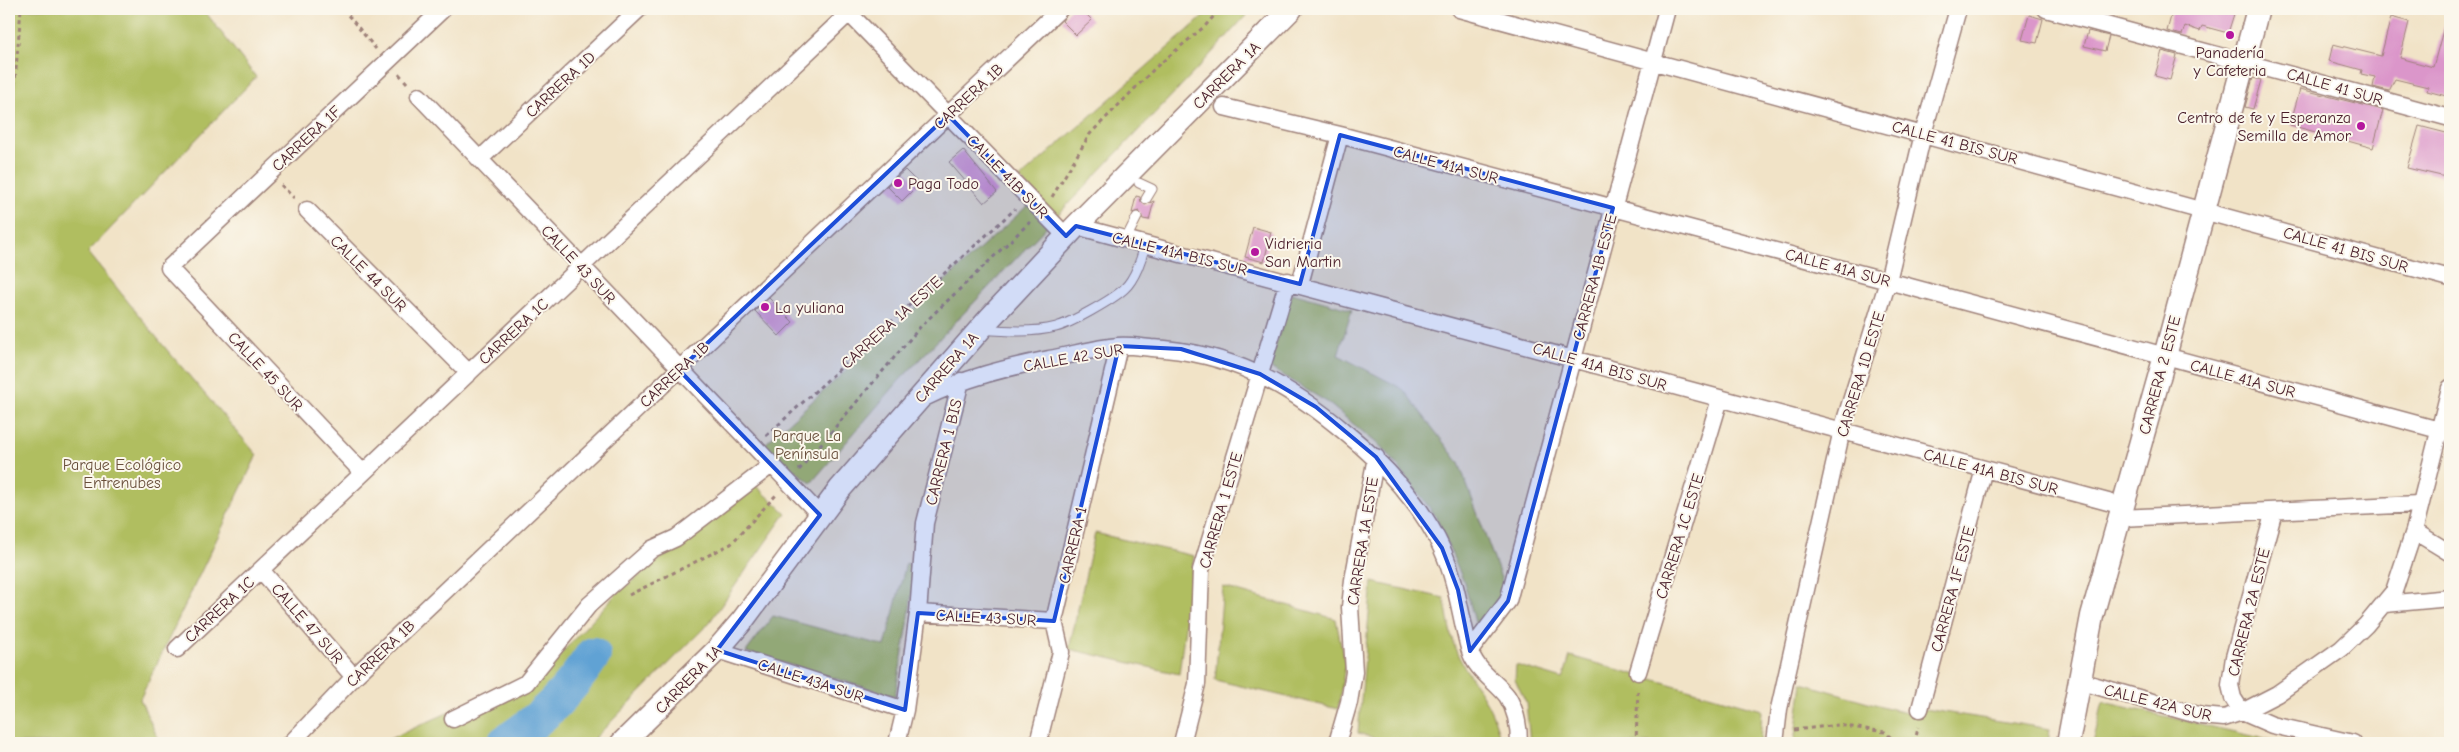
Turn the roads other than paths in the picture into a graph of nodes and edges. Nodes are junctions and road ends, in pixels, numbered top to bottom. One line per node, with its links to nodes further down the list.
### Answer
1 (443, 9): 30 (street, CARRERA 1F)
2 (639, 9): 19 (street, CARRERA 1D)
3 (1060, 9): 15 (street, CARRERA 1B)
4 (1292, 9): 26 (main road, CARRERA 1A)
5 (1459, 9): 11 (street, CALLE 41 BIS SUR)
6 (1667, 9): 11 (street, CARRERA 1B ESTE)
7 (1958, 9): 17 (street, CARRERA 1D ESTE)
8 (2046, 9): 12 (street, CALLE 41 SUR)
9 (2258, 9): 12 (main road, CARRERA 2 ESTE)
10 (847, 11): 15 (street, CALLE 41B SUR); 29 (street, CARRERA 1C)
11 (1652, 61): 17 (street, CALLE 41 BIS SUR); 22 (street, CARRERA 1B ESTE)
12 (2244, 61): 16 (street, CALLE 41 SUR); 24 (main road, CARRERA 2 ESTE)
13 (419, 96): 19 (street, CALLE 43 SUR)
14 (1224, 107): 18 (street, CALLE 41A SUR)
15 (948, 115): 26 (street, CALLE 41B SUR); 38 (street, CARRERA 1B)
16 (2450, 118)
17 (1924, 134): 24 (street, CALLE 41 BIS SUR); 32 (street, CARRERA 1D ESTE)
18 (1340, 135): 22 (street, CALLE 41A SUR); 33 (street, CARRERA 1 ESTE)
19 (480, 159): 29 (street, CALLE 43 SUR)
20 (1140, 183): 21 (lane)
21 (1146, 199)
22 (1613, 208): 32 (street, CALLE 41A SUR); 37 (street, CARRERA 1B ESTE)
23 (307, 210): 39 (street, CALLE 44 SUR)
24 (2204, 210): 31 (street, CALLE 41 BIS SUR); 36 (main road, CARRERA 2 ESTE)
25 (1138, 217): 27 (lane)
26 (1071, 231): 27 (street, CALLE 41A BIS SUR); 34 (main road, CARRERA 1A)
27 (1126, 239): 28 (street, CALLE 41A BIS SUR)
28 (1145, 244): 33 (street, CALLE 41A BIS SUR); 34 (lane)
29 (581, 266): 38 (street, CALLE 43 SUR); 39 (street, CARRERA 1C)
30 (169, 268): 50 (street, CALLE 45 SUR)
31 (2450, 278)
32 (1888, 281): 36 (street, CALLE 41A SUR); 45 (street, CARRERA 1D ESTE)
33 (1294, 283): 37 (street, CALLE 41A BIS SUR); 40 (street, CARRERA 1 ESTE)
34 (980, 329): 44 (main road, CARRERA 1A)
35 (1119, 346): 40 (street, CALLE 42 SUR); 41 (street, CALLE 42 SUR); 62 (street, CARRERA 1)
36 (2165, 356): 46 (street, CALLE 41A SUR); 53 (main road, CARRERA 2 ESTE)
37 (1572, 358): 43 (street, CALLE 41A BIS SUR); 65 (street, CARRERA 1B ESTE)
38 (679, 370): 48 (street, CALLE 43 SUR); 67 (street, CARRERA 1B)
39 (469, 373): 50 (street, CARRERA 1C)
40 (1260, 374): 47 (street, CALLE 42 SUR); 78 (street, CARRERA 1 ESTE)
41 (961, 381): 44 (street, CALLE 42 SUR); 55 (street, CARRERA 1 BIS)
42 (2450, 388): 46 (street, CALLE 42A SUR)
43 (1720, 399): 45 (street, CALLE 41A BIS SUR); 66 (street, CARRERA 1C ESTE)
44 (917, 401): 54 (main road, CARRERA 1A)
45 (1842, 430): 49 (street, CALLE 41A BIS SUR); 73 (street, CARRERA 1D ESTE)
46 (2445, 431): 51 (street, CALLE 42A SUR)
47 (1376, 457): 65 (street, CALLE 42 SUR); 79 (street, CARRERA 1A ESTE)
48 (770, 466): 54 (street, CALLE 43 SUR); 72 (street)
49 (1984, 469): 53 (street, CALLE 41A BIS SUR); 69 (street, CARRERA 1F ESTE)
50 (362, 474): 58 (street, CARRERA 1C)
51 (2420, 504): 52 (street, CALLE 41A BIS SUR); 56 (street, CALLE 42A SUR)
52 (2274, 510): 53 (street, CALLE 41A BIS SUR); 71 (street, CARRERA 2A ESTE)
53 (2121, 512): 68 (main road, CARRERA 2 ESTE)
54 (820, 515): 64 (main road, CARRERA 1A)
55 (925, 523): 61 (street, CALLE 43 SUR)
56 (2414, 531): 57 (street); 60 (street, CALLE 42A SUR)
57 (2450, 553)
58 (261, 570): 63 (street, CARRERA 1C); 67 (street, CALLE 47 SUR)
59 (2450, 598): 60 (street)
60 (2385, 604): 71 (street, CALLE 42A SUR)
61 (918, 613): 62 (street, CALLE 43 SUR); 70 (street)
62 (1054, 621): 77 (street, CARRERA 1)
63 (177, 649)
64 (717, 650): 70 (street, CALLE 43A SUR); 75 (main road, CARRERA 1A)
65 (1470, 651): 80 (street, CALLE 42 SUR)
66 (1638, 672)
67 (354, 677): 74 (street, CARRERA 1B)
68 (2079, 681): 71 (street, CALLE 42A SUR); 81 (main road, CARRERA 2 ESTE)
69 (1920, 709)
70 (905, 710): 76 (street)
71 (2242, 712): 82 (street)
72 (453, 719)
73 (1776, 738)
74 (291, 743)
75 (622, 743)
76 (897, 743)
77 (1038, 743)
78 (1182, 743)
79 (1337, 743)
80 (1519, 743)
81 (2068, 743)
82 (2353, 743)

